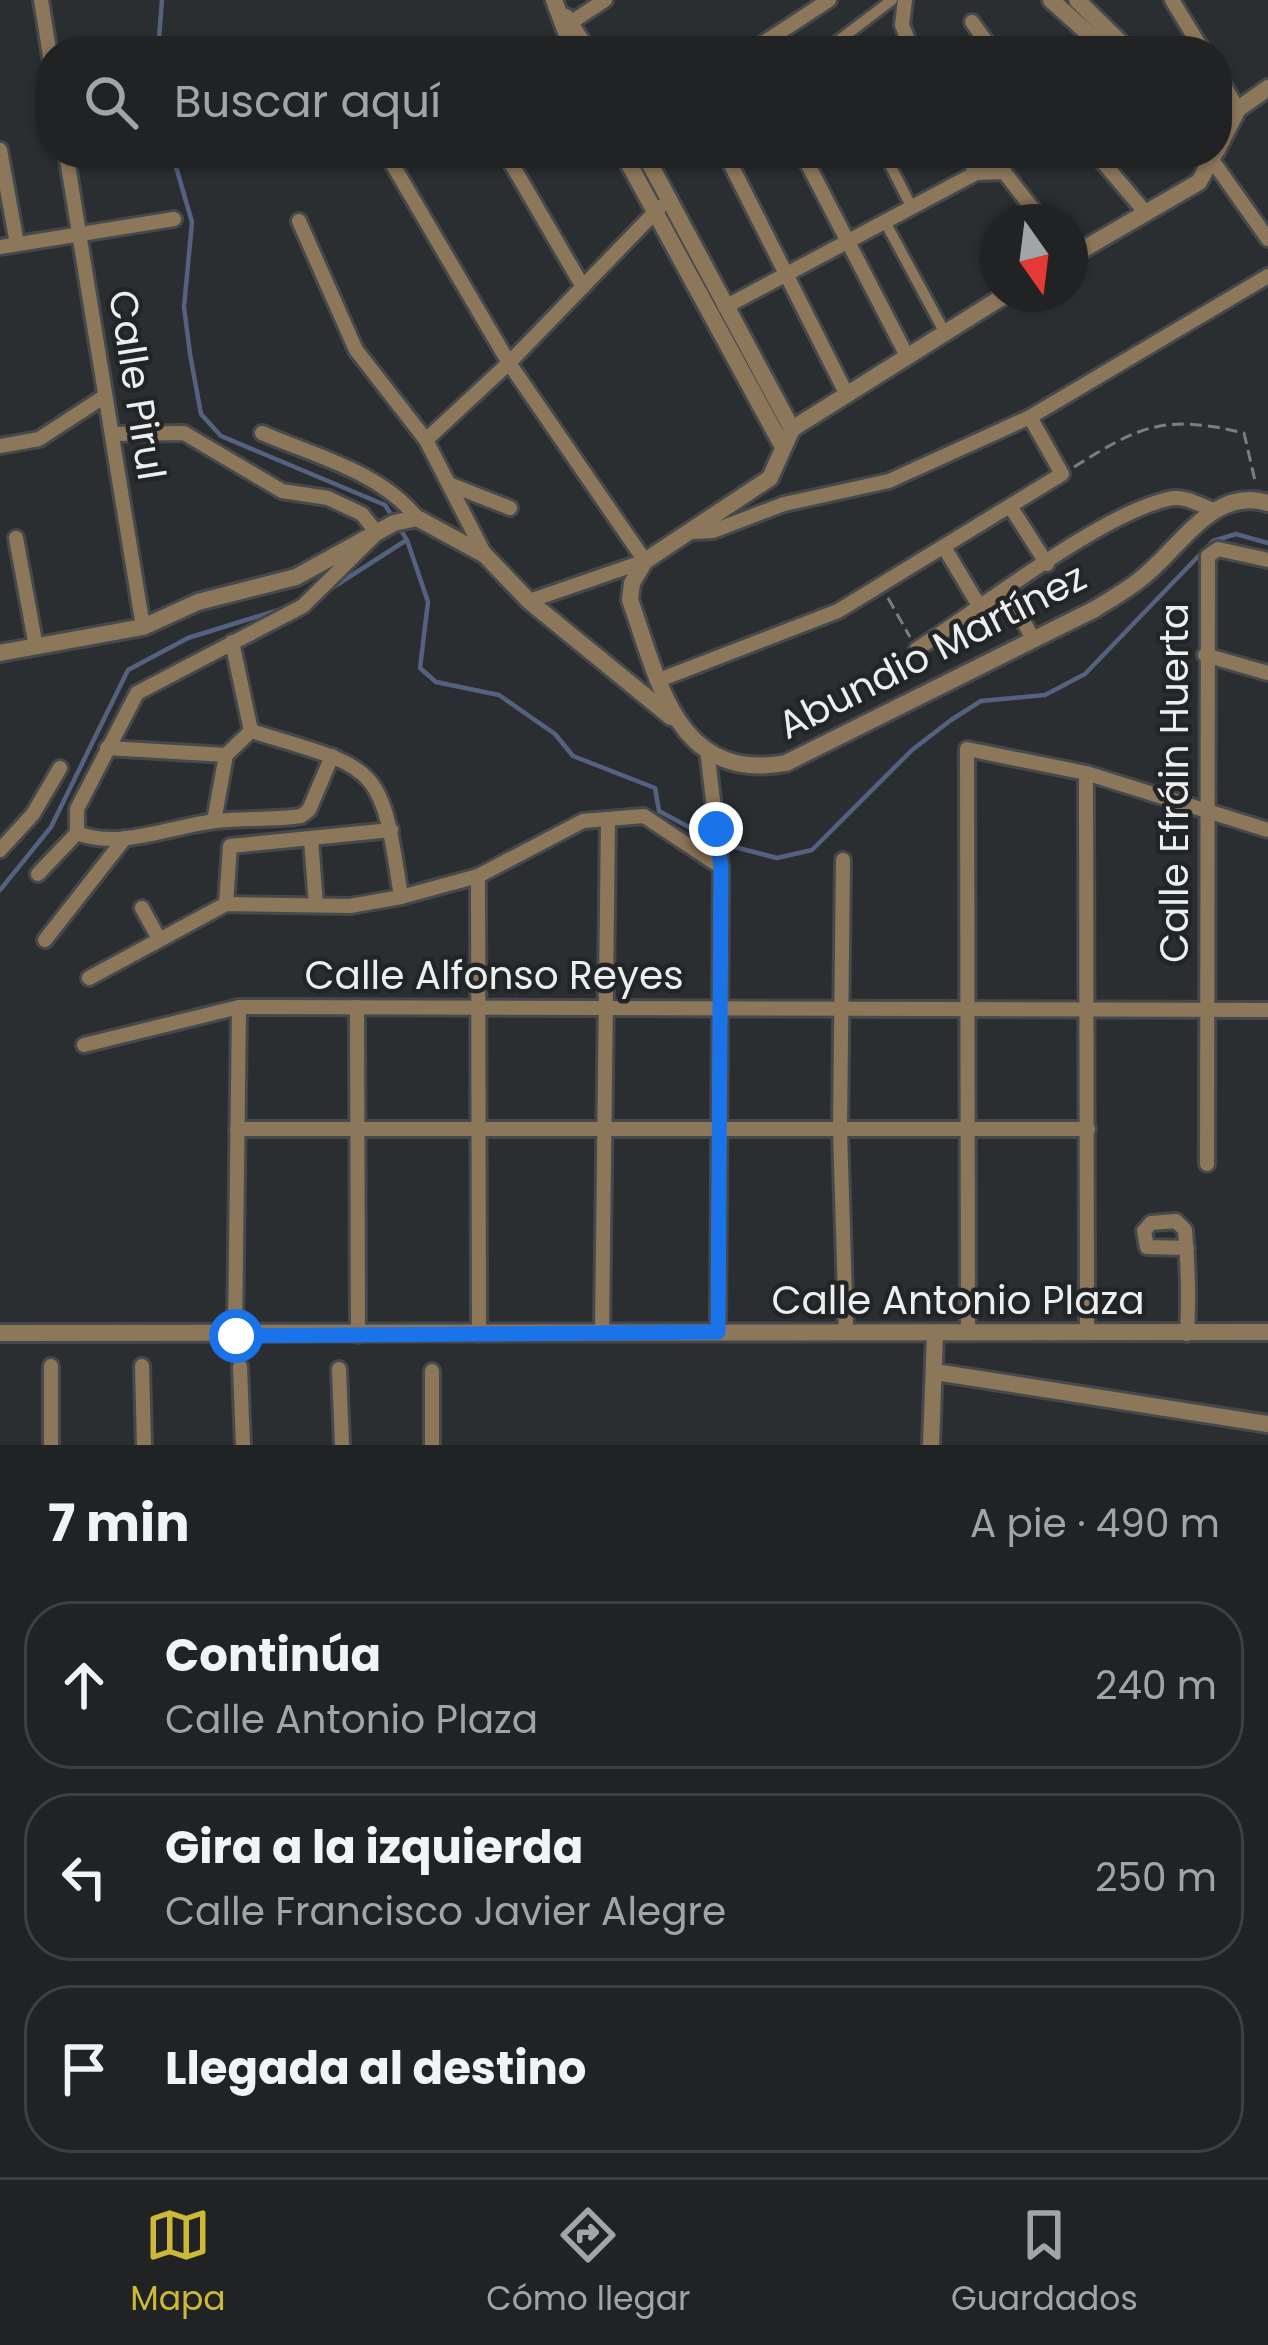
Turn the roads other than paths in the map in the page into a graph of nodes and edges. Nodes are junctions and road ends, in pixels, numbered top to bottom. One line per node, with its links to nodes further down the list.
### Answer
1 (41, 0): 12 (street)
2 (605, 0): 9 (street)
3 (829, 0): 13 (street)
4 (892, 0): 14 (street)
5 (904, 0): 15 (street)
6 (1051, 0): 11 (street)
7 (1077, 0): 11 (street)
8 (1172, 0): 19 (street)
9 (562, 16)
10 (973, 22): 16 (street)
11 (1099, 27): 17 (street); 18 (street)
12 (47, 36)
13 (774, 36)
14 (845, 36)
15 (906, 36)
16 (983, 36)
17 (1102, 36)
18 (1110, 36)
19 (1194, 36)
20 (1268, 88): 22 (street)
21 (1232, 99): 22 (street)
22 (1238, 109): 23 (street)
23 (1232, 119)
24 (0, 150): 48 (street)
25 (68, 168): 45 (street, Calle Pirul)
26 (395, 168): 58 (street)
27 (514, 168): 53 (street)
28 (634, 168): 39 (street)
29 (649, 168): 39 (street)
30 (733, 168): 51 (street)
31 (810, 168): 46 (street)
32 (892, 168): 40 (street)
33 (974, 168): 37 (street)
34 (1108, 168): 41 (street)
35 (1204, 168): 41 (street)
36 (1220, 168): 47 (street)
37 (976, 172): 38 (street); 40 (street)
38 (1029, 204)
39 (661, 206): 53 (street); 54 (street); 67 (street)
40 (911, 206): 44 (street)
41 (1146, 213): 50 (street)
42 (174, 219): 45 (street)
43 (299, 220): 65 (street)
44 (884, 220): 46 (street); 56 (street)
45 (79, 234): 48 (street); 60 (street, Calle Pirul)
46 (848, 239): 51 (street); 57 (street)
47 (1268, 239)
48 (17, 244): 49 (street)
49 (0, 247)
50 (1088, 247)
51 (788, 271): 54 (street); 59 (street)
52 (1268, 276): 61 (street)
53 (583, 287): 58 (street)
54 (725, 307): 62 (street)
55 (980, 310): 56 (street)
56 (944, 332): 57 (street)
57 (906, 355): 59 (street)
58 (509, 363): 65 (street); 79 (street)
59 (845, 391): 62 (street)
60 (105, 396): 64 (street, Calle Pirul); 66 (street)
61 (1030, 416): 70 (street); 74 (street)
62 (791, 429): 67 (street)
63 (262, 433): 73 (street)
64 (112, 434): 73 (street); 84 (street, Calle Pirul)
65 (426, 440): 68 (street)
66 (0, 446)
67 (783, 447): 74 (street)
68 (448, 484): 71 (street); 77 (street)
69 (1265, 502): 72 (street)
70 (1010, 506): 76 (street); 80 (street)
71 (510, 508)
72 (1213, 510): 80 (street); 85 (street, Abundio Martínez)
73 (400, 523): 77 (street); 84 (street); 86 (street)
74 (693, 532): 79 (street)
75 (16, 538): 87 (street)
76 (944, 547): 83 (street); 92 (street)
77 (485, 555): 82 (street)
78 (1268, 560): 90 (street, Calle Efráin Huerta)
79 (645, 561): 82 (street); 92 (street, Abundio Martínez)
80 (1047, 564): 81 (street)
81 (1006, 591): 83 (street); 85 (street)
82 (529, 601): 93 (street)
83 (981, 609): 88 (street)
84 (143, 627): 87 (street)
85 (1033, 639): 96 (street, Abundio Martínez)
86 (232, 642): 94 (street); 95 (street)
87 (36, 646): 89 (street)
88 (917, 649)
89 (0, 653)
90 (1205, 655): 91 (street); 101 (street, Calle Efráin Huerta)
91 (1268, 673)
92 (659, 680): 93 (street, Abundio Martínez)
93 (675, 720): 96 (street, Abundio Martínez)
94 (251, 731): 97 (street); 98 (street)
95 (107, 748): 97 (street); 106 (street)
96 (707, 750): 111 (street)
97 (226, 755): 103 (street)
98 (332, 756): 103 (street); 104 (street)
99 (60, 768): 109 (street)
100 (1086, 772): 101 (street); 127 (street); 128 (street)
101 (1206, 809): 105 (street); 129 (street, Calle Efráin Huerta)
102 (608, 819): 111 (street); 113 (street); 124 (street)
103 (214, 821): 107 (street)
104 (390, 822): 108 (street); 114 (street)
105 (1268, 830)
106 (76, 833): 107 (street); 112 (street)
107 (124, 838): 119 (street)
108 (311, 840): 115 (street); 116 (street)
109 (0, 850)
110 (842, 860): 126 (street)
111 (721, 864): 125 (street)
112 (38, 874)
113 (478, 876): 114 (street); 123 (street)
114 (401, 897): 116 (street)
115 (226, 904): 116 (street); 118 (street)
116 (316, 904)
117 (142, 908): 118 (street)
118 (159, 939): 120 (street)
119 (45, 940)
120 (89, 978)
121 (238, 1007): 122 (street, Calle Alfonso Reyes); 131 (street, Calle Alfonso Reyes); 132 (street)
122 (357, 1007): 123 (street, Calle Alfonso Reyes); 133 (street)
123 (478, 1007): 124 (street, Calle Alfonso Reyes); 134 (street)
124 (602, 1008): 125 (street, Calle Alfonso Reyes); 135 (street)
125 (720, 1008): 126 (street, Calle Alfonso Reyes); 136 (street)
126 (841, 1009): 127 (street, Calle Alfonso Reyes); 137 (street)
127 (964, 1010): 128 (street, Calle Alfonso Reyes); 138 (street)
128 (1088, 1010): 129 (street, Calle Alfonso Reyes); 139 (street)
129 (1207, 1010): 130 (street, Calle Alfonso Reyes); 140 (street, Calle Efráin Huerta)
130 (1268, 1010)
131 (84, 1045)
132 (237, 1129): 133 (street); 153 (street)
133 (357, 1129): 134 (street); 152 (street)
134 (478, 1129): 135 (street); 150 (street)
135 (602, 1129): 136 (street); 145 (street)
136 (719, 1129): 137 (street); 143 (street)
137 (840, 1129): 138 (street); 142 (street)
138 (967, 1129): 139 (street); 147 (street)
139 (1088, 1129): 148 (street)
140 (1208, 1164)
141 (1186, 1248): 151 (street)
142 (846, 1331): 143 (street, Calle Antonio Plaza); 146 (street, Calle Antonio Plaza)
143 (718, 1332): 145 (street, Calle Antonio Plaza)
144 (0, 1333): 153 (street, Calle Antonio Plaza)
145 (602, 1333): 150 (street, Calle Antonio Plaza)
146 (935, 1333): 147 (street, Calle Antonio Plaza); 159 (street)
147 (968, 1333): 148 (street, Calle Antonio Plaza)
148 (1088, 1333): 151 (street, Calle Antonio Plaza)
149 (1268, 1333): 151 (street, Calle Antonio Plaza)
150 (479, 1334): 152 (street, Calle Antonio Plaza)
151 (1187, 1334)
152 (358, 1335): 153 (street, Calle Antonio Plaza)
153 (236, 1336)
154 (51, 1366): 161 (street)
155 (142, 1366): 162 (street)
156 (240, 1366): 163 (street)
157 (339, 1370): 164 (street)
158 (432, 1371): 165 (street)
159 (935, 1372): 160 (street); 166 (street)
160 (1268, 1424)
161 (51, 1445)
162 (144, 1445)
163 (242, 1445)
164 (342, 1445)
165 (432, 1445)
166 (931, 1445)

